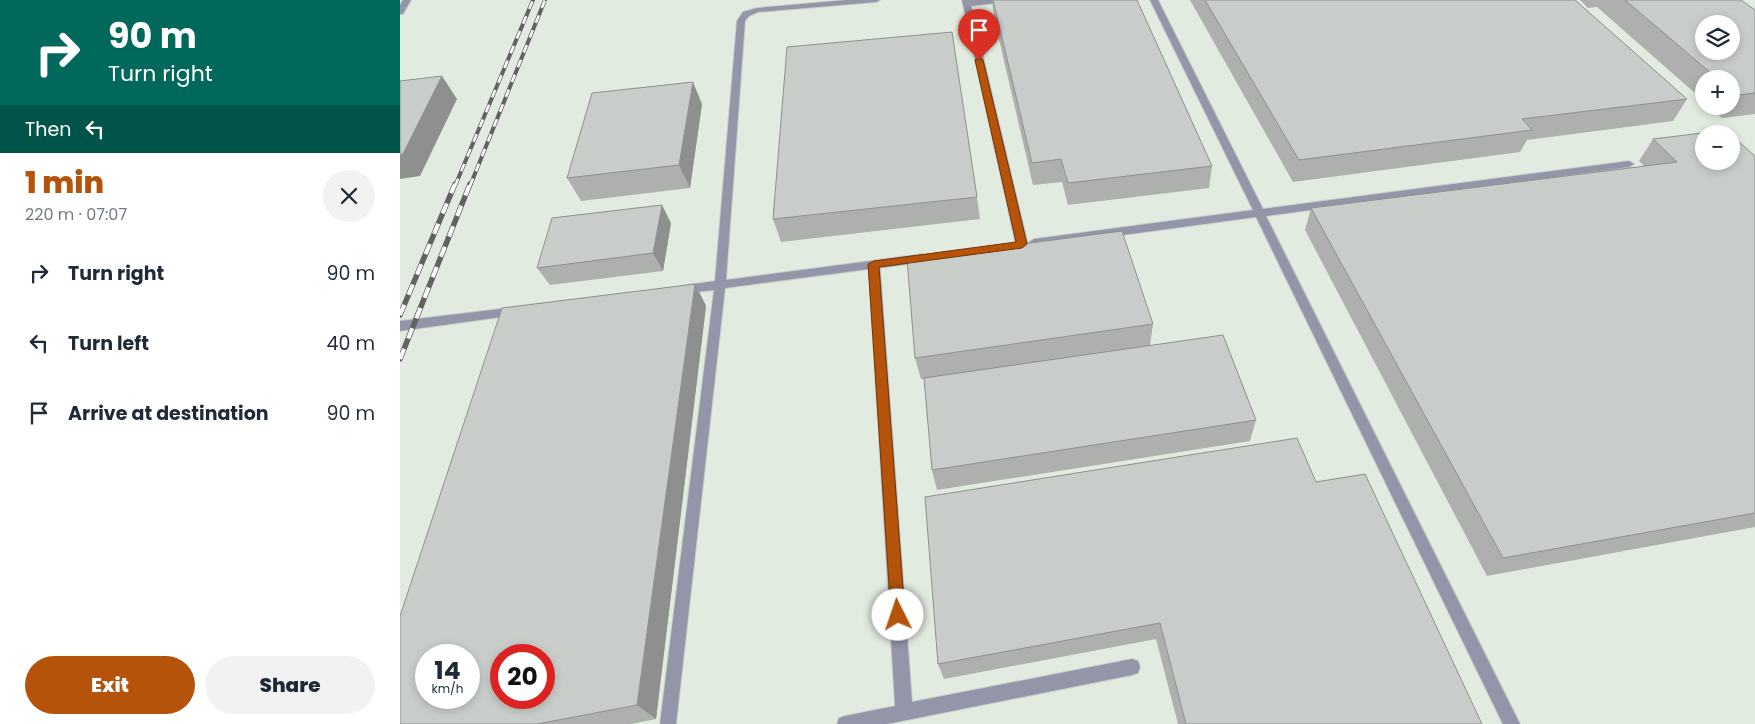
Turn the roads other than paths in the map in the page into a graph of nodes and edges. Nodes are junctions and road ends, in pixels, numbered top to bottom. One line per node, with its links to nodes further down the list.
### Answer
1 (407, 0): 6 (lane)
2 (876, 0): 11 (lane)
3 (1006, 0): 5 (lane)
4 (1154, 0): 8 (lane)
5 (966, 2): 8 (lane)
6 (400, 12)
7 (1629, 164): 8 (lane)
8 (1258, 213): 19 (lane)
9 (930, 257): 10 (lane)
10 (874, 264): 11 (lane); 16 (lane)
11 (720, 285): 12 (lane); 17 (lane)
12 (671, 291)
13 (524, 310): 14 (lane)
14 (400, 326)
15 (1132, 667): 16 (lane)
16 (904, 712): 18 (lane)
17 (668, 724)
18 (845, 724)
19 (1512, 724)

